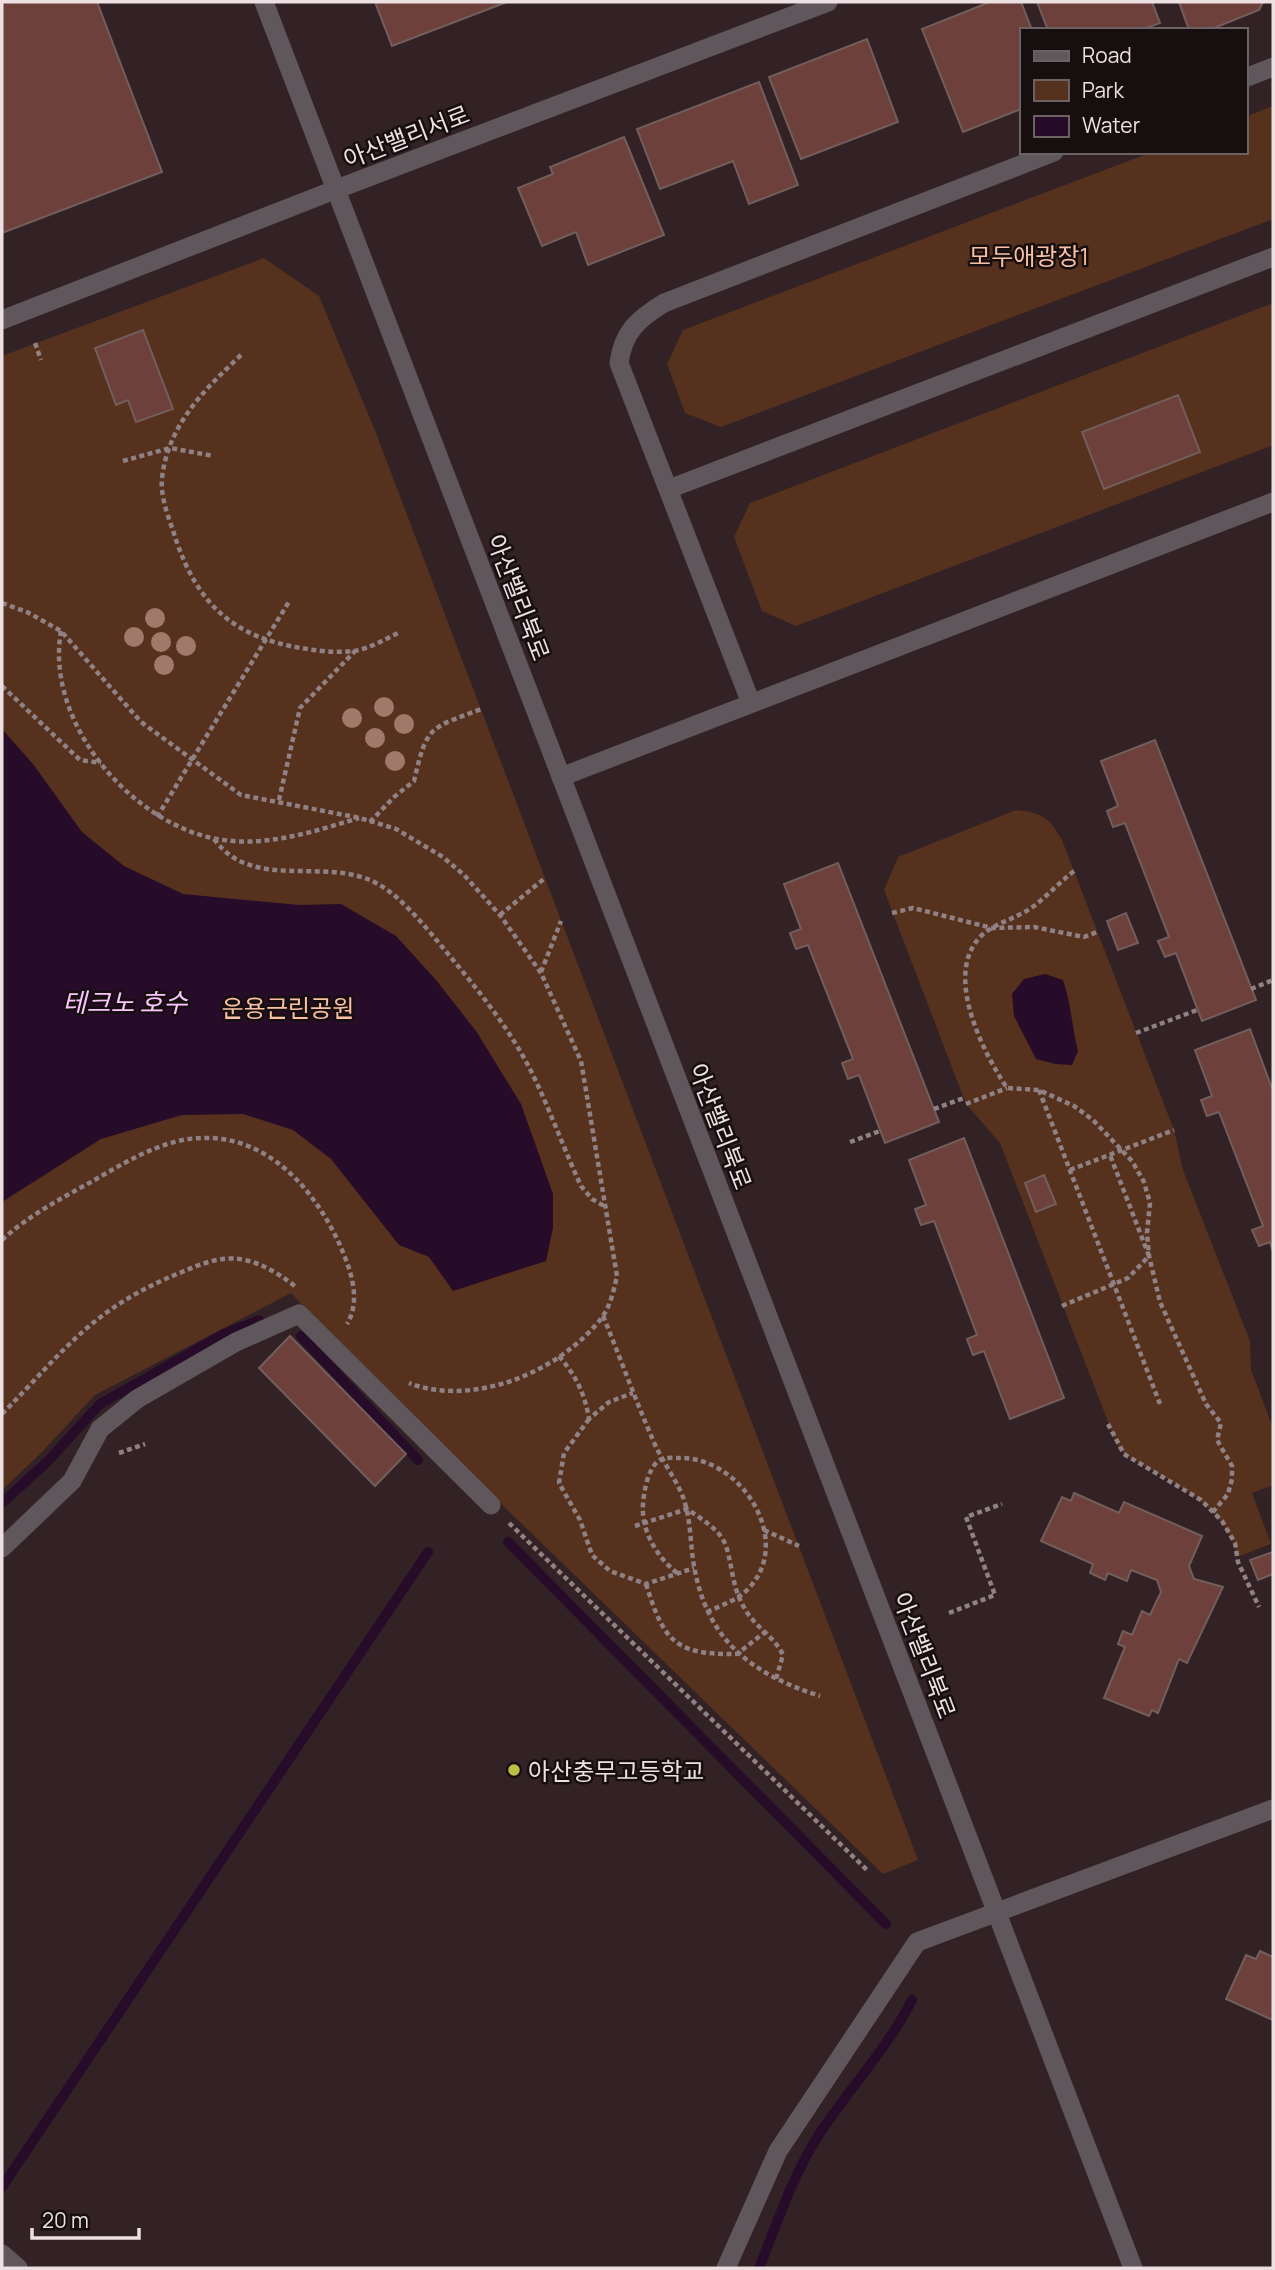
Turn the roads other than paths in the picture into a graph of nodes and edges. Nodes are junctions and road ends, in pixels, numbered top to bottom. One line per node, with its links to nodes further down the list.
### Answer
1 (264, 2): 6 (street, 아산밸리북로)
2 (828, 2): 6 (street, 아산밸리서로)
3 (1273, 67): 4 (street)
4 (1247, 77)
5 (1049, 154): 9 (street)
6 (337, 189): 8 (street, 아산밸리서로); 12 (street, 아산밸리북로)
7 (1273, 257): 9 (street)
8 (2, 320)
9 (669, 489): 11 (street)
10 (1273, 502): 11 (street)
11 (751, 703): 12 (street)
12 (561, 777): 16 (street, 아산밸리북로)
13 (491, 1505): 14 (street)
14 (2, 1548)
15 (1273, 1809): 16 (street)
16 (997, 1913): 19 (street); 20 (street, 아산밸리북로)
17 (2, 2254): 18 (street)
18 (18, 2268)
19 (726, 2268)
20 (1133, 2268)

